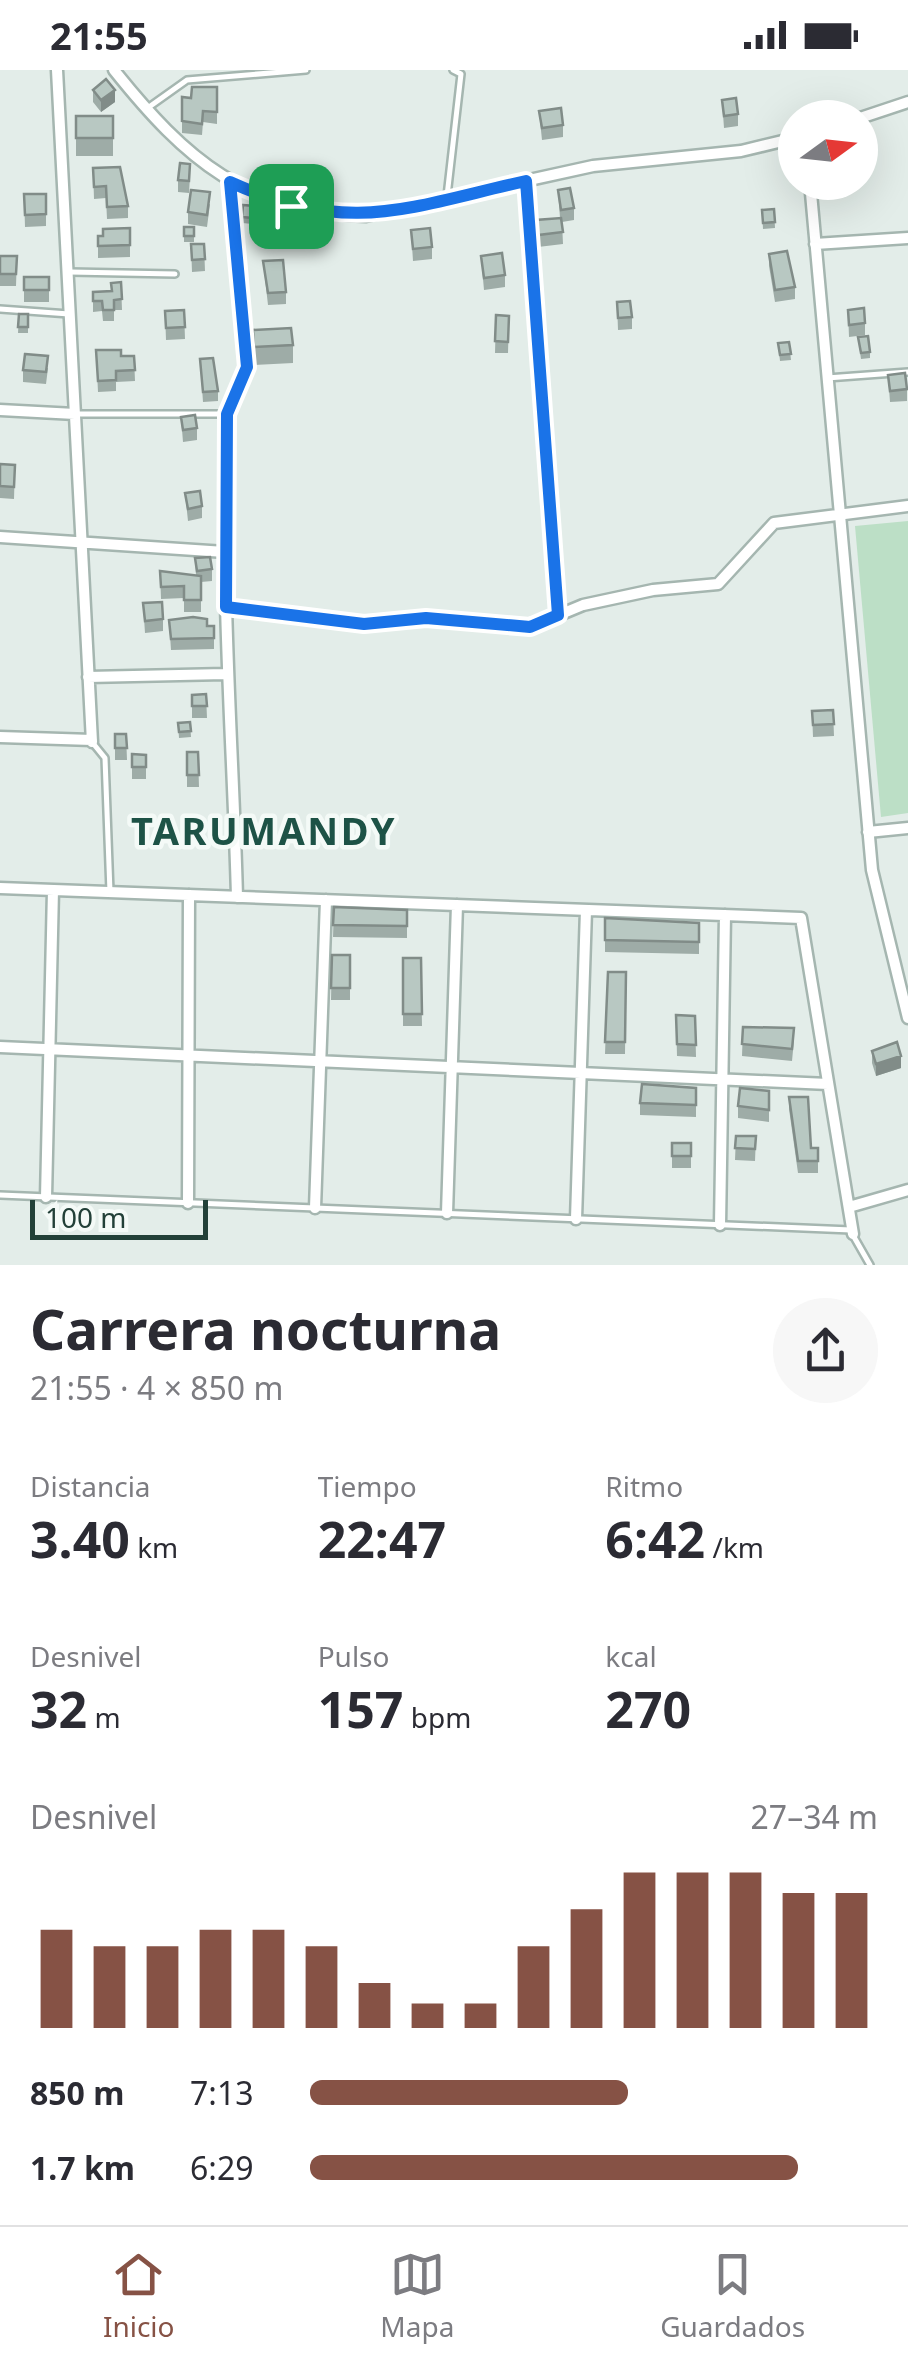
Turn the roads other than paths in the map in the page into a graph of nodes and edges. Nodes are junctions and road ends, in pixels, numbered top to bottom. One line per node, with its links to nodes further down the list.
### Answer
1 (57, 70): 15 (street)
2 (114, 70): 6 (street)
3 (306, 70): 6 (lane)
4 (453, 70): 11 (lane)
5 (908, 102): 7 (street)
6 (146, 110): 10 (street)
7 (878, 112)
8 (778, 142): 9 (street)
9 (526, 181): 11 (street); 30 (lane)
10 (230, 182): 11 (street); 23 (lane)
11 (446, 198)
12 (811, 200): 14 (street)
13 (908, 238): 14 (street)
14 (815, 244): 20 (street)
15 (70, 272): 16 (lane); 18 (street)
16 (175, 274)
17 (0, 309): 18 (lane)
18 (72, 314): 22 (street)
19 (908, 372): 20 (lane)
20 (827, 378): 25 (street)
21 (0, 410): 22 (street)
22 (75, 414): 23 (lane); 27 (street)
23 (227, 414): 28 (lane)
24 (908, 506): 25 (street)
25 (840, 513): 30 (street); 36 (street)
26 (0, 538): 27 (street)
27 (80, 542): 28 (street); 32 (street)
28 (225, 552): 29 (street)
29 (226, 607): 30 (street); 31 (street)
30 (558, 615)
31 (225, 674): 32 (street); 41 (street)
32 (88, 676): 34 (street)
33 (0, 737): 34 (street)
34 (92, 741): 39 (lane)
35 (908, 828): 36 (street)
36 (868, 832): 46 (street)
37 (0, 888): 38 (street)
38 (53, 890): 39 (street); 48 (street)
39 (110, 892): 40 (street)
40 (189, 895): 41 (street); 49 (street)
41 (237, 897): 42 (street)
42 (326, 900): 43 (street); 50 (street)
43 (457, 905): 44 (street); 51 (street)
44 (586, 910): 45 (street); 52 (street)
45 (725, 915): 53 (street); 54 (street)
46 (908, 1018)
47 (0, 1047): 48 (street)
48 (49, 1049): 49 (street); 57 (street)
49 (188, 1055): 50 (street); 58 (street)
50 (320, 1061): 51 (street); 60 (street)
51 (452, 1067): 52 (street); 61 (street)
52 (581, 1072): 53 (street); 62 (street)
53 (722, 1079): 54 (street); 63 (street)
54 (828, 1084): 59 (street)
55 (908, 1190): 59 (street)
56 (0, 1195): 57 (lane)
57 (46, 1197): 58 (lane)
58 (188, 1203): 60 (lane)
59 (848, 1207): 64 (street)
60 (314, 1208): 61 (lane)
61 (447, 1213): 62 (lane)
62 (576, 1219): 63 (lane)
63 (720, 1225): 64 (lane)
64 (853, 1232): 65 (lane)
65 (870, 1265)

